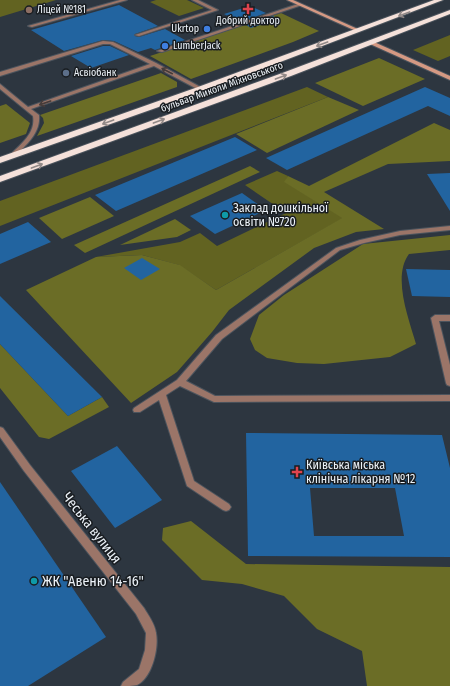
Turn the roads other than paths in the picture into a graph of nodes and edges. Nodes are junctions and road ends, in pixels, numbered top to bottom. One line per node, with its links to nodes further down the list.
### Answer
1 (125, 0): 7 (street)
2 (194, 0): 9 (street)
3 (289, 0): 5 (street)
4 (440, 0): 8 (highway, бульвар Миколи Міхновського, one-way to 8)
5 (300, 5): 8 (street); 11 (street)
6 (450, 12): 10 (highway, бульвар Миколи Міхновського)
7 (30, 26)
8 (358, 30): 16 (highway, бульвар Миколи Міхновського, one-way to 16)
9 (137, 35)
10 (372, 42): 14 (street); 20 (highway, бульвар Миколи Міхновського, one-way to 10)
11 (160, 51)
12 (154, 64): 13 (street); 16 (street, one-way to 12); 17 (street, one-way to 17)
13 (0, 74)
14 (450, 78)
15 (0, 86): 17 (street)
16 (201, 89): 18 (highway, бульвар Миколи Міхновського, one-way to 18)
17 (27, 109): 18 (street)
18 (12, 156): 19 (highway, бульвар Миколи Міхновського)
19 (0, 160)
20 (0, 179)
21 (450, 228): 23 (street)
22 (450, 318): 24 (street)
23 (180, 382): 25 (street); 26 (street)
24 (450, 383)
25 (161, 394): 27 (street); 29 (street)
26 (450, 398)
27 (137, 410)
28 (0, 430): 30 (street, Чеська вулиця)
29 (226, 507)
30 (127, 686)

